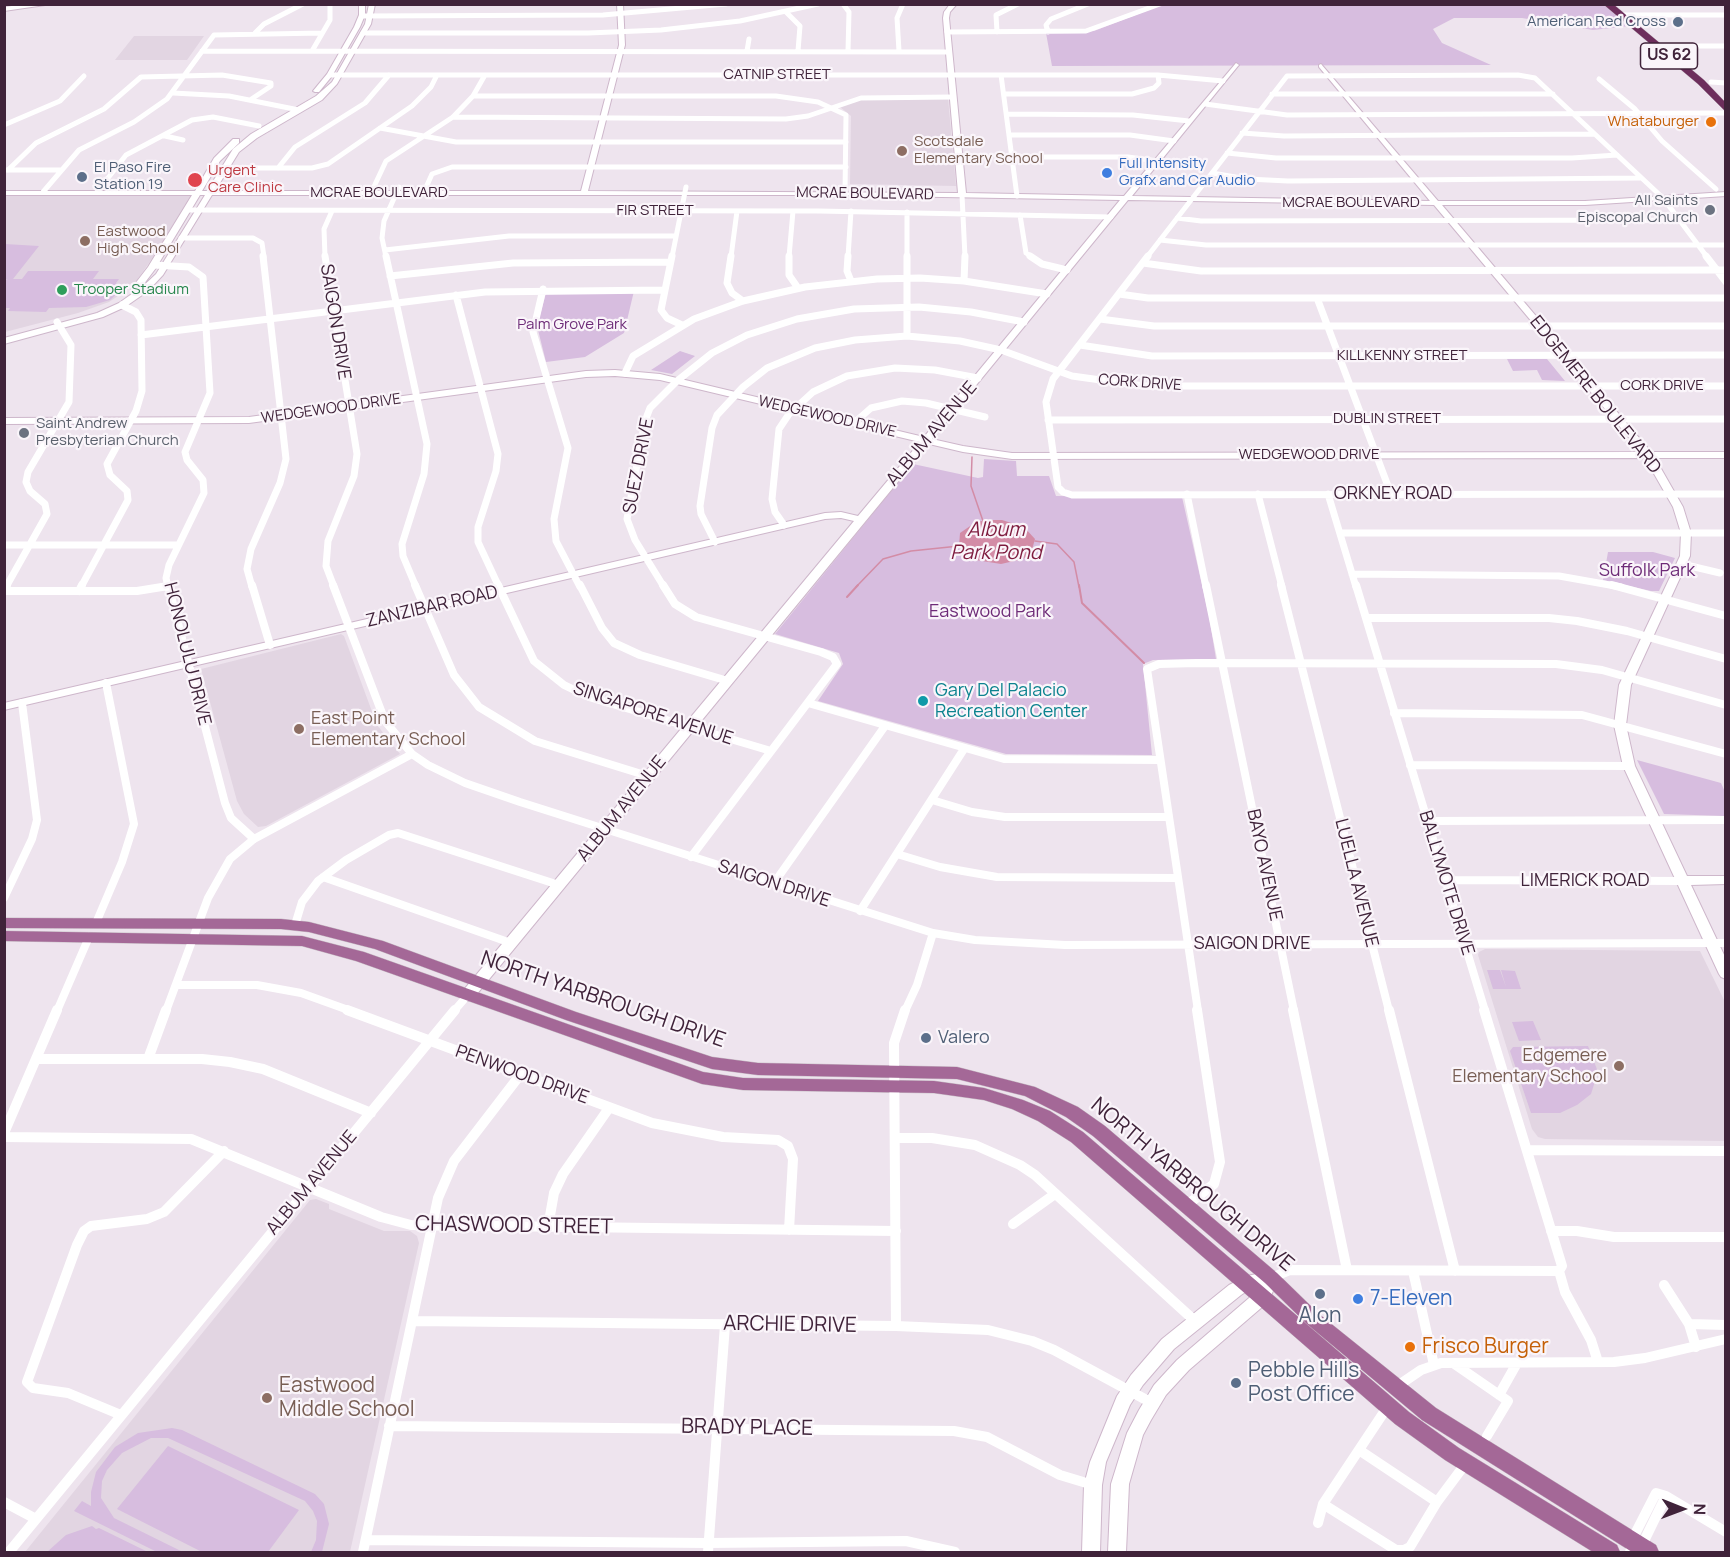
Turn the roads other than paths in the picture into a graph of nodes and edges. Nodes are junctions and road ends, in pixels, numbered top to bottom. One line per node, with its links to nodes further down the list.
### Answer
1 (18, 4): 18 (main road)
2 (49, 4): 18 (main road)
3 (303, 4): 30 (street)
4 (330, 4): 31 (street)
5 (362, 4): 23 (main road)
6 (372, 4): 24 (main road)
7 (620, 4): 20 (main road)
8 (726, 4): 20 (street)
9 (818, 4): 19 (street)
10 (843, 4): 45 (street)
11 (903, 4): 46 (street)
12 (954, 4): 27 (main road)
13 (1018, 4): 28 (street)
14 (1088, 4): 29 (street)
15 (1160, 4): 29 (street)
16 (1607, 4): 21 (highway, US 62)
17 (1615, 4): 21 (highway, US 62)
18 (4, 7)
19 (786, 12): 26 (street); 44 (street)
20 (621, 15): 24 (street); 26 (main road)
21 (1623, 15): 22 (street); 35 (highway, US 62); 80 (highway, US 62)
22 (1723, 15): 25 (street)
23 (362, 16): 24 (street); 39 (main road)
24 (371, 16): 32 (main road)
25 (1725, 20)
26 (622, 32): 32 (street); 41 (main road)
27 (947, 32): 28 (street); 47 (main road)
28 (997, 32): 29 (street)
29 (1048, 32)
30 (255, 33): 31 (street); 37 (street)
31 (322, 33): 38 (street)
32 (363, 33): 40 (main road)
33 (749, 39): 43 (street)
34 (696, 44): 42 (street)
35 (1666, 46): 36 (street); 64 (highway, US 62)
36 (1725, 46)
37 (202, 51): 38 (street); 50 (street)
38 (312, 51): 39 (street)
39 (343, 51): 40 (street); 51 (main road)
40 (353, 51): 41 (street); 52 (main road)
41 (620, 51): 42 (street); 56 (main road)
42 (694, 51): 43 (street)
43 (747, 51): 44 (street)
44 (798, 51): 45 (street)
45 (848, 51): 46 (street)
46 (899, 51): 47 (street)
47 (948, 52): 57 (main road)
48 (1236, 65): 63 (main road, ALBUM AVENUE)
49 (1321, 66): 60 (main road, EDGEMERE BOULEVARD)
50 (186, 75): 66 (street); 75 (street); 112 (street)
51 (330, 75): 52 (street, CATNIP STREET); 78 (main road)
52 (340, 75): 53 (street, CATNIP STREET); 79 (main road)
53 (389, 75): 54 (street, CATNIP STREET); 111 (street)
54 (437, 75): 55 (street, CATNIP STREET); 91 (street)
55 (485, 75): 56 (street, CATNIP STREET); 72 (street)
56 (614, 75): 57 (street, CATNIP STREET); 73 (main road)
57 (951, 75): 58 (street, CATNIP STREET); 74 (main road)
58 (1001, 75): 59 (street, CATNIP STREET); 67 (street)
59 (1158, 75): 63 (street, CATNIP STREET); 67 (street)
60 (1329, 75): 68 (street); 69 (main road, EDGEMERE BOULEVARD); 70 (street)
61 (84, 76): 89 (street)
62 (1599, 79): 85 (street)
63 (1223, 81): 76 (main road, ALBUM AVENUE)
64 (1711, 82): 65 (street); 71 (highway, US 62)
65 (1725, 82)
66 (173, 93): 75 (street); 113 (street)
67 (1004, 94): 82 (street)
68 (1272, 94): 69 (street); 81 (street)
69 (1345, 94): 70 (street); 83 (main road, EDGEMERE BOULEVARD)
70 (1553, 94): 84 (street)
71 (1725, 95)
72 (473, 96): 73 (street); 86 (street)
73 (608, 96): 77 (street); 87 (main road)
74 (952, 97): 77 (street); 129 (main road)
75 (250, 100): 78 (street)
76 (1205, 104): 81 (street); 88 (main road, ALBUM AVENUE)
77 (832, 107): 87 (street); 101 (street)
78 (290, 108): 79 (street); 90 (main road)
79 (299, 110): 110 (main road)
80 (1725, 111): 85 (street)
81 (1258, 112): 83 (street); 92 (street)
82 (1006, 114): 88 (street); 94 (street)
83 (1362, 115): 84 (street); 96 (main road, EDGEMERE BOULEVARD)
84 (1575, 115): 85 (street); 93 (street)
85 (1641, 115): 118 (street)
86 (453, 117): 87 (street); 97 (street)
87 (603, 119): 100 (main road)
88 (1190, 122): 99 (main road, ALBUM AVENUE)
89 (4, 125)
90 (259, 126): 95 (street); 109 (main road)
91 (380, 129): 97 (street); 111 (street)
92 (1242, 133): 96 (street); 102 (street)
93 (1594, 134): 96 (street); 103 (street)
94 (1010, 135): 99 (street); 104 (street)
95 (165, 136): 98 (street); 121 (street)
96 (1380, 136): 105 (main road, EDGEMERE BOULEVARD)
97 (423, 137): 100 (street); 123 (street)
98 (183, 140)
99 (1174, 141): 106 (main road, ALBUM AVENUE)
100 (597, 142): 101 (street); 107 (main road)
101 (846, 142): 108 (street)
102 (1227, 153): 105 (street); 114 (street)
103 (1617, 155): 105 (street); 115 (street)
104 (1013, 157): 106 (street); 131 (street)
105 (1398, 158): 116 (main road, EDGEMERE BOULEVARD)
106 (1157, 161): 133 (main road, ALBUM AVENUE)
107 (590, 167): 108 (street); 125 (street); 126 (main road)
108 (846, 167): 128 (street)
109 (213, 168): 110 (street); 122 (main road)
110 (224, 168): 111 (street); 122 (main road)
111 (278, 168)
112 (6, 170): 113 (street)
113 (60, 170): 120 (street)
114 (1212, 173): 116 (street); 135 (street)
115 (1640, 178): 116 (street); 134 (street)
116 (1418, 181): 136 (main road, EDGEMERE BOULEVARD)
117 (4, 187): 120 (main road, MCRAE BOULEVARD)
118 (1716, 189): 119 (main road, MCRAE BOULEVARD); 134 (main road, MCRAE BOULEVARD)
119 (1725, 189)
120 (45, 190): 121 (main road, MCRAE BOULEVARD); 130 (main road, MCRAE BOULEVARD)
121 (99, 190): 122 (main road, MCRAE BOULEVARD)
122 (205, 190): 123 (main road, MCRAE BOULEVARD); 137 (main road); 138 (main road)
123 (372, 190): 124 (main road, MCRAE BOULEVARD)
124 (397, 190): 125 (main road, MCRAE BOULEVARD); 140 (street)
125 (425, 190): 126 (main road, MCRAE BOULEVARD)
126 (585, 190): 127 (main road, MCRAE BOULEVARD)
127 (685, 190): 128 (main road, MCRAE BOULEVARD); 141 (street)
128 (845, 190): 129 (main road, MCRAE BOULEVARD)
129 (961, 192): 131 (main road, MCRAE BOULEVARD); 146 (street)
130 (4, 193)
131 (1017, 194): 133 (main road, MCRAE BOULEVARD)
132 (1725, 194): 134 (main road, MCRAE BOULEVARD)
133 (1129, 196): 135 (main road, MCRAE BOULEVARD); 148 (main road, ALBUM AVENUE)
134 (1660, 196): 136 (main road, MCRAE BOULEVARD); 151 (street)
135 (1192, 197): 136 (main road, MCRAE BOULEVARD); 149 (street)
136 (1434, 200): 150 (main road, EDGEMERE BOULEVARD)
137 (188, 210): 138 (street); 161 (main road)
138 (198, 210): 139 (street, FIR STREET); 153 (main road)
139 (332, 211): 140 (street, FIR STREET); 185 (street, SAIGON DRIVE)
140 (388, 211): 141 (street, FIR STREET); 158 (street)
141 (681, 211): 142 (street, FIR STREET); 152 (street)
142 (737, 211): 143 (street, FIR STREET); 181 (street)
143 (794, 211): 144 (street, FIR STREET); 172 (street)
144 (851, 211): 145 (street, FIR STREET); 169 (street)
145 (908, 212): 146 (street, FIR STREET); 168 (street)
146 (963, 213): 147 (street, FIR STREET); 170 (street)
147 (1020, 214): 148 (street, FIR STREET); 163 (street)
148 (1111, 217): 163 (main road, ALBUM AVENUE)
149 (1178, 218): 150 (street); 154 (street)
150 (1450, 220): 151 (street); 155 (main road, EDGEMERE BOULEVARD)
151 (1680, 220): 156 (street)
152 (675, 236): 158 (street); 159 (street)
153 (181, 238): 162 (main road); 186 (street)
154 (1160, 240): 155 (street); 160 (street)
155 (1471, 245): 156 (street); 166 (main road, EDGEMERE BOULEVARD)
156 (1698, 245): 157 (street); 164 (street)
157 (1725, 245)
158 (385, 250): 167 (street)
159 (670, 262): 167 (street); 174 (street)
160 (1143, 263): 166 (street); 176 (street)
161 (154, 265): 162 (street, HONOLULU DRIVE); 189 (main road)
162 (165, 265): 183 (main road); 194 (street, HONOLULU DRIVE)
163 (1067, 270): 175 (main road, ALBUM AVENUE)
164 (1717, 270): 165 (street); 166 (street); 171 (street)
165 (1725, 270)
166 (1493, 271): 179 (main road, EDGEMERE BOULEVARD)
167 (390, 276): 182 (street)
168 (907, 278): 169 (street); 170 (street); 184 (street)
169 (851, 281): 172 (street)
170 (964, 281): 175 (street)
171 (1725, 282)
172 (798, 288): 181 (street)
173 (543, 289): 174 (street); 177 (street); 207 (street)
174 (664, 290): 190 (street)
175 (1047, 294): 188 (main road, ALBUM AVENUE)
176 (1119, 294): 178 (street); 187 (street)
177 (456, 295): 182 (street); 212 (street, SINGAPORE AVENUE)
178 (1317, 298): 179 (street); 191 (street)
179 (1516, 298): 180 (street); 192 (main road, EDGEMERE BOULEVARD)
180 (1725, 298)
181 (743, 301): 190 (street)
182 (396, 303): 185 (street); 214 (street)
183 (122, 305): 189 (main road); 195 (street)
184 (907, 307): 188 (street, SUEZ DRIVE); 197 (street); 208 (street, SUEZ DRIVE)
185 (334, 311): 186 (street); 215 (street, SAIGON DRIVE)
186 (271, 319): 194 (street); 218 (street)
187 (1100, 319): 191 (street); 199 (street)
188 (1024, 322): 200 (main road, ALBUM AVENUE)
189 (59, 325): 196 (main road); 198 (main road); 225 (street)
190 (682, 326): 205 (street)
191 (1328, 326): 192 (street); 203 (street)
192 (1540, 326): 193 (street); 201 (main road, EDGEMERE BOULEVARD)
193 (1725, 326)
194 (206, 327): 195 (street); 227 (street, HONOLULU DRIVE)
195 (141, 335): 226 (street)
196 (4, 336)
197 (907, 336): 200 (street, CORK DRIVE); 213 (street, CORK DRIVE)
198 (4, 341)
199 (1080, 345): 203 (street, KILLKENNY STREET); 204 (street)
200 (1001, 350): 204 (street, CORK DRIVE); 206 (main road, ALBUM AVENUE)
201 (1564, 355): 202 (street, KILLKENNY STREET); 203 (street, KILLKENNY STREET); 209 (main road, EDGEMERE BOULEVARD)
202 (1725, 355)
203 (1339, 356): 211 (street)
204 (1059, 372): 211 (street, CORK DRIVE); 223 (street)
205 (625, 373): 207 (main road, WEDGEWOOD DRIVE); 208 (main road, WEDGEWOOD DRIVE)
206 (978, 378): 216 (street); 217 (main road, ALBUM AVENUE)
207 (547, 379): 212 (main road, WEDGEWOOD DRIVE); 253 (street)
208 (677, 381): 213 (main road, WEDGEWOOD DRIVE); 250 (street, SUEZ DRIVE)
209 (1590, 386): 210 (street, CORK DRIVE); 211 (street, CORK DRIVE); 221 (main road, EDGEMERE BOULEVARD)
210 (1725, 386)
211 (1350, 387): 220 (street)
212 (482, 388): 214 (main road, WEDGEWOOD DRIVE); 258 (street, SINGAPORE AVENUE)
213 (735, 395): 216 (main road, WEDGEWOOD DRIVE); 245 (street, CORK DRIVE)
214 (416, 397): 215 (main road, WEDGEWOOD DRIVE); 260 (street)
215 (349, 407): 218 (main road, WEDGEWOOD DRIVE); 263 (street, SAIGON DRIVE)
216 (794, 409): 228 (main road, WEDGEWOOD DRIVE); 241 (street)
217 (952, 409): 219 (street); 228 (street); 229 (main road, ALBUM AVENUE)
218 (281, 416): 227 (main road, WEDGEWOOD DRIVE); 266 (street)
219 (985, 417)
220 (1363, 419): 221 (street, DUBLIN STREET); 223 (street, DUBLIN STREET); 230 (street)
221 (1617, 419): 222 (street, DUBLIN STREET); 231 (main road, EDGEMERE BOULEVARD)
222 (1725, 419)
223 (1048, 420): 233 (street)
224 (4, 421): 225 (main road, WEDGEWOOD DRIVE)
225 (60, 421): 226 (main road, WEDGEWOOD DRIVE); 247 (street)
226 (129, 421): 227 (main road, WEDGEWOOD DRIVE); 248 (street)
227 (200, 421): 249 (street, HONOLULU DRIVE)
228 (855, 423): 229 (main road, WEDGEWOOD DRIVE)
229 (925, 440): 233 (main road, WEDGEWOOD DRIVE); 240 (main road, ALBUM AVENUE)
230 (1377, 455): 231 (main road, WEDGEWOOD DRIVE); 233 (main road, WEDGEWOOD DRIVE); 236 (street)
231 (1648, 455): 232 (main road, WEDGEWOOD DRIVE); 237 (main road, EDGEMERE BOULEVARD)
232 (1725, 455)
233 (1053, 456): 234 (street, ORKNEY ROAD)
234 (1187, 494): 239 (street, ORKNEY ROAD); 269 (street, BAYO AVENUE)
235 (1328, 494): 236 (street, ORKNEY ROAD); 239 (street, ORKNEY ROAD); 242 (street, BALLYMOTE DRIVE)
236 (1391, 494): 237 (street, ORKNEY ROAD)
237 (1671, 494): 238 (street, ORKNEY ROAD); 243 (main road, EDGEMERE BOULEVARD)
238 (1725, 494)
239 (1258, 495): 270 (street, LUELLA AVENUE)
240 (861, 520): 241 (main road, ZANZIBAR ROAD); 264 (main road, ALBUM AVENUE)
241 (784, 525): 245 (main road, ZANZIBAR ROAD)
242 (1340, 533): 243 (street); 254 (street, BALLYMOTE DRIVE)
243 (1686, 533): 244 (street); 251 (main road, EDGEMERE BOULEVARD)
244 (1725, 533)
245 (715, 542): 250 (main road, ZANZIBAR ROAD)
246 (4, 545): 247 (street)
247 (32, 545): 248 (street); 256 (street)
248 (105, 545): 249 (street); 257 (street)
249 (178, 545): 255 (street, HONOLULU DRIVE)
250 (646, 557): 253 (main road, ZANZIBAR ROAD); 264 (street, SUEZ DRIVE)
251 (1682, 564): 252 (street); 259 (main road, EDGEMERE BOULEVARD)
252 (1720, 573)
253 (574, 574): 258 (main road, ZANZIBAR ROAD); 273 (street)
254 (1352, 574): 259 (street); 262 (street, BALLYMOTE DRIVE)
255 (168, 586): 257 (street); 268 (street, HONOLULU DRIVE)
256 (4, 591): 257 (street)
257 (80, 591)
258 (501, 591): 260 (main road, ZANZIBAR ROAD); 282 (street, SINGAPORE AVENUE)
259 (1666, 599): 261 (street); 265 (main road, EDGEMERE BOULEVARD)
260 (425, 609): 263 (main road, ZANZIBAR ROAD); 290 (street)
261 (1725, 616)
262 (1366, 618): 265 (street); 271 (street, BALLYMOTE DRIVE)
263 (349, 627): 266 (main road, ZANZIBAR ROAD); 285 (street, SAIGON DRIVE)
264 (764, 637): 273 (main road, ALBUM AVENUE); 276 (street, SUEZ DRIVE)
265 (1647, 638): 267 (street); 272 (main road, EDGEMERE BOULEVARD)
266 (270, 645): 268 (main road, ZANZIBAR ROAD)
267 (1725, 659)
268 (189, 664): 274 (main road, ZANZIBAR ROAD); 297 (street, HONOLULU DRIVE)
269 (1222, 664): 270 (street); 287 (street); 319 (street, BAYO AVENUE)
270 (1301, 664): 271 (street); 320 (street, LUELLA AVENUE)
271 (1379, 664): 272 (street); 279 (street, BALLYMOTE DRIVE)
272 (1629, 678): 277 (street); 280 (main road, EDGEMERE BOULEVARD)
273 (728, 681): 282 (main road, ALBUM AVENUE)
274 (106, 683): 275 (main road, ZANZIBAR ROAD); 311 (street)
275 (22, 703): 278 (main road, ZANZIBAR ROAD); 307 (street)
276 (808, 704): 281 (street); 284 (street, SUEZ DRIVE)
277 (1725, 705)
278 (4, 707)
279 (1394, 713): 280 (street); 288 (street, BALLYMOTE DRIVE)
280 (1620, 725): 286 (street); 289 (main road, EDGEMERE BOULEVARD)
281 (885, 726): 283 (street); 305 (street)
282 (689, 728): 284 (street, SINGAPORE AVENUE); 290 (main road, ALBUM AVENUE)
283 (964, 749): 287 (street); 291 (street)
284 (771, 751): 299 (street, SUEZ DRIVE)
285 (412, 754): 296 (street, SAIGON DRIVE); 297 (street)
286 (1725, 754)
287 (1160, 760): 292 (street)
288 (1410, 765): 289 (street); 294 (street, BALLYMOTE DRIVE)
289 (1629, 766): 295 (main road, EDGEMERE BOULEVARD)
290 (648, 776): 296 (main road, ALBUM AVENUE)
291 (932, 800): 292 (street); 298 (street)
292 (1168, 817): 301 (street)
293 (1725, 820): 295 (street)
294 (1427, 821): 295 (street); 302 (street, BALLYMOTE DRIVE)
295 (1655, 821): 304 (main road, EDGEMERE BOULEVARD)
296 (606, 829): 299 (street, SAIGON DRIVE); 306 (main road, ALBUM AVENUE)
297 (254, 839): 312 (street)
298 (897, 854): 301 (street); 308 (street)
299 (691, 857): 305 (street, SAIGON DRIVE)
300 (323, 877): 306 (street); 310 (street); 315 (street)
301 (1177, 878): 318 (street)
302 (1445, 880): 304 (street, LIMERICK ROAD); 321 (street, BALLYMOTE DRIVE)
303 (1725, 880): 304 (main road, LIMERICK ROAD)
304 (1683, 881): 316 (main road, EDGEMERE BOULEVARD)
305 (774, 884): 308 (street, SAIGON DRIVE)
306 (559, 885): 315 (main road, ALBUM AVENUE)
307 (4, 898)
308 (860, 911): 313 (street, SAIGON DRIVE)
309 (4, 923): 311 (main road, NORTH YARBROUGH DRIVE)
310 (294, 925): 312 (main road, NORTH YARBROUGH DRIVE); 323 (main road, NORTH YARBROUGH DRIVE)
311 (93, 930): 312 (main road, NORTH YARBROUGH DRIVE); 314 (main road, NORTH YARBROUGH DRIVE); 328 (street)
312 (196, 931): 324 (street); 325 (main road, NORTH YARBROUGH DRIVE)
313 (933, 933): 318 (street, SAIGON DRIVE); 331 (street)
314 (4, 936)
315 (511, 943): 323 (main road, ALBUM AVENUE)
316 (1712, 943): 317 (street, SAIGON DRIVE); 321 (street, SAIGON DRIVE); 322 (main road, EDGEMERE BOULEVARD)
317 (1725, 943)
318 (1187, 944): 319 (street, SAIGON DRIVE); 343 (street)
319 (1280, 944): 320 (street, SAIGON DRIVE); 351 (street, BAYO AVENUE)
320 (1372, 944): 321 (street, SAIGON DRIVE); 353 (street, LUELLA AVENUE)
321 (1464, 944): 338 (street, BALLYMOTE DRIVE)
322 (1725, 974)
323 (478, 982): 325 (main road, ALBUM AVENUE); 326 (main road, NORTH YARBROUGH DRIVE)
324 (176, 985): 327 (street, PENWOOD DRIVE); 329 (street)
325 (467, 996): 326 (main road, NORTH YARBROUGH DRIVE); 327 (street, ALBUM AVENUE)
326 (566, 1023): 331 (main road, NORTH YARBROUGH DRIVE)
327 (430, 1041): 330 (street, PENWOOD DRIVE); 333 (street, ALBUM AVENUE)
328 (36, 1059): 329 (street); 336 (street)
329 (148, 1059): 333 (street)
330 (520, 1075): 332 (street, PENWOOD DRIVE); 345 (street)
331 (895, 1078): 334 (main road, NORTH YARBROUGH DRIVE); 335 (main road, NORTH YARBROUGH DRIVE); 337 (street)
332 (609, 1108): 346 (street); 347 (street, PENWOOD DRIVE)
333 (371, 1113): 341 (street, ALBUM AVENUE)
334 (1081, 1118): 335 (main road); 343 (main road, NORTH YARBROUGH DRIVE)
335 (1067, 1130): 356 (main road, NORTH YARBROUGH DRIVE)
336 (4, 1135): 339 (street, CHASWOOD STREET)
337 (895, 1138): 342 (street); 348 (street)
338 (1527, 1150): 340 (street); 349 (street, BALLYMOTE DRIVE)
339 (224, 1151): 341 (street, CHASWOOD STREET); 376 (street)
340 (1725, 1151)
341 (309, 1187): 345 (street, CHASWOOD STREET); 376 (street, ALBUM AVENUE)
342 (1055, 1194): 344 (street); 360 (street)
343 (1187, 1205): 355 (main road, NORTH YARBROUGH DRIVE)
344 (1013, 1224)
345 (432, 1226): 346 (street, CHASWOOD STREET); 359 (street)
346 (548, 1227): 347 (street, CHASWOOD STREET)
347 (789, 1230): 348 (street, CHASWOOD STREET)
348 (896, 1231): 364 (street)
349 (1551, 1231): 350 (street); 354 (street, BALLYMOTE DRIVE)
350 (1725, 1237)
351 (1347, 1270): 352 (street); 355 (street)
352 (1413, 1271): 353 (street); 370 (street)
353 (1455, 1271): 354 (street)
354 (1559, 1271): 367 (street, BALLYMOTE DRIVE)
355 (1271, 1278): 356 (main road); 358 (main road); 371 (main road, NORTH YARBROUGH DRIVE)
356 (1247, 1283): 358 (main road, NORTH YARBROUGH DRIVE); 360 (main road)
357 (1664, 1285): 361 (street)
358 (1262, 1297): 374 (main road); 375 (main road, NORTH YARBROUGH DRIVE)
359 (412, 1321): 363 (street, ARCHIE DRIVE); 377 (street)
360 (1196, 1322): 372 (main road)
361 (1689, 1324): 362 (street); 366 (street)
362 (1725, 1324)
363 (725, 1325): 364 (street, ARCHIE DRIVE); 378 (street)
364 (896, 1326): 372 (street, ARCHIE DRIVE)
365 (1725, 1339): 366 (street)
366 (1696, 1347): 367 (street)
367 (1598, 1362): 369 (street)
368 (1453, 1363): 369 (street); 370 (street); 373 (street)
369 (1517, 1363): 373 (street)
370 (1434, 1365): 371 (street)
371 (1395, 1387): 391 (main road, NORTH YARBROUGH DRIVE)
372 (1130, 1392): 374 (street, ARCHIE DRIVE); 382 (main road)
373 (1499, 1395): 379 (street)
374 (1152, 1403): 395 (main road)
375 (1388, 1406): 380 (street); 381 (main road, NORTH YARBROUGH DRIVE)
376 (121, 1415): 386 (street, ALBUM AVENUE)
377 (389, 1426): 378 (street, BRADY PLACE); 389 (street)
378 (717, 1428): 382 (street, BRADY PLACE); 390 (street)
379 (1487, 1436)
380 (1359, 1450): 383 (street); 385 (street)
381 (1466, 1463): 383 (street); 396 (main road, NORTH YARBROUGH DRIVE)
382 (1093, 1485): 394 (main road)
383 (1437, 1502): 385 (street)
384 (4, 1503): 386 (street)
385 (1323, 1504): 387 (street)
386 (36, 1519): 392 (street, ALBUM AVENUE)
387 (1318, 1523)
388 (1725, 1532): 391 (street)
389 (364, 1546): 390 (street)
390 (708, 1548): 393 (street)
391 (1638, 1550)
392 (9, 1552)
393 (956, 1552)
394 (1091, 1552)
395 (1117, 1552)
396 (1610, 1552)

